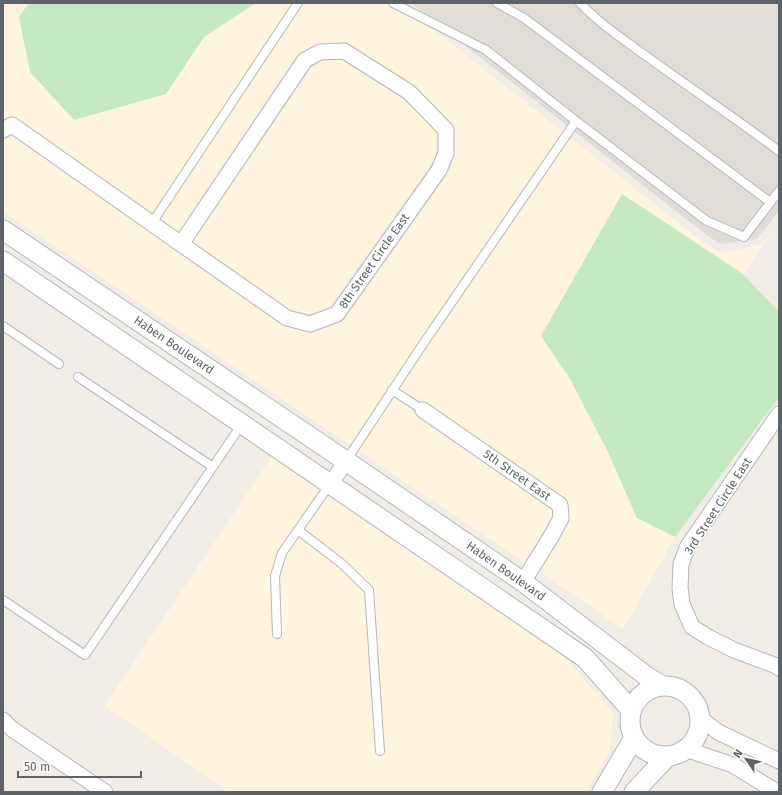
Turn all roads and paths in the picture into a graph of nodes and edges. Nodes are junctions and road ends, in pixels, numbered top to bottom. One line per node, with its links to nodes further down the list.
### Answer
1 (298, 3): 10 (lane)
2 (393, 3): 5 (lane)
3 (497, 3): 9 (lane)
4 (580, 3): 7 (lane)
5 (576, 121): 9 (lane); 17 (lane)
6 (3, 130): 10 (street, 8th Street Circle East)
7 (779, 151)
8 (779, 191): 9 (lane)
9 (770, 202)
10 (152, 223): 12 (street, 8th Street Circle East)
11 (3, 230): 21 (street, Haben Boulevard)
12 (181, 244): 12 (street, 8th Street Circle East)
13 (3, 261): 20 (street)
14 (3, 326): 15 (lane)
15 (59, 364)
16 (78, 377): 22 (lane)
17 (392, 390): 18 (lane); 21 (lane)
18 (423, 410): 25 (street, 5th Street East)
19 (779, 414): 28 (street, 3rd Street Circle East)
20 (242, 424): 22 (lane); 23 (street)
21 (346, 460): 23 (street); 25 (street, Haben Boulevard)
22 (213, 467): 26 (lane)
23 (331, 483): 24 (lane); 30 (street)
24 (298, 530): 27 (lane); 35 (lane)
25 (523, 582): 29 (street, Haben Boulevard)
26 (3, 600)
27 (277, 634)
28 (779, 668)
29 (663, 686): 30 (street); 31 (street)
30 (632, 710): 33 (street)
31 (701, 718): 34 (street); 37 (street)
32 (3, 720): 38 (street)
33 (634, 738): 36 (street); 39 (street)
34 (688, 750): 36 (street); 41 (street)
35 (380, 751)
36 (666, 757): 40 (street)
37 (779, 761)
38 (105, 792)
39 (602, 792)
40 (634, 792)
41 (777, 792)

